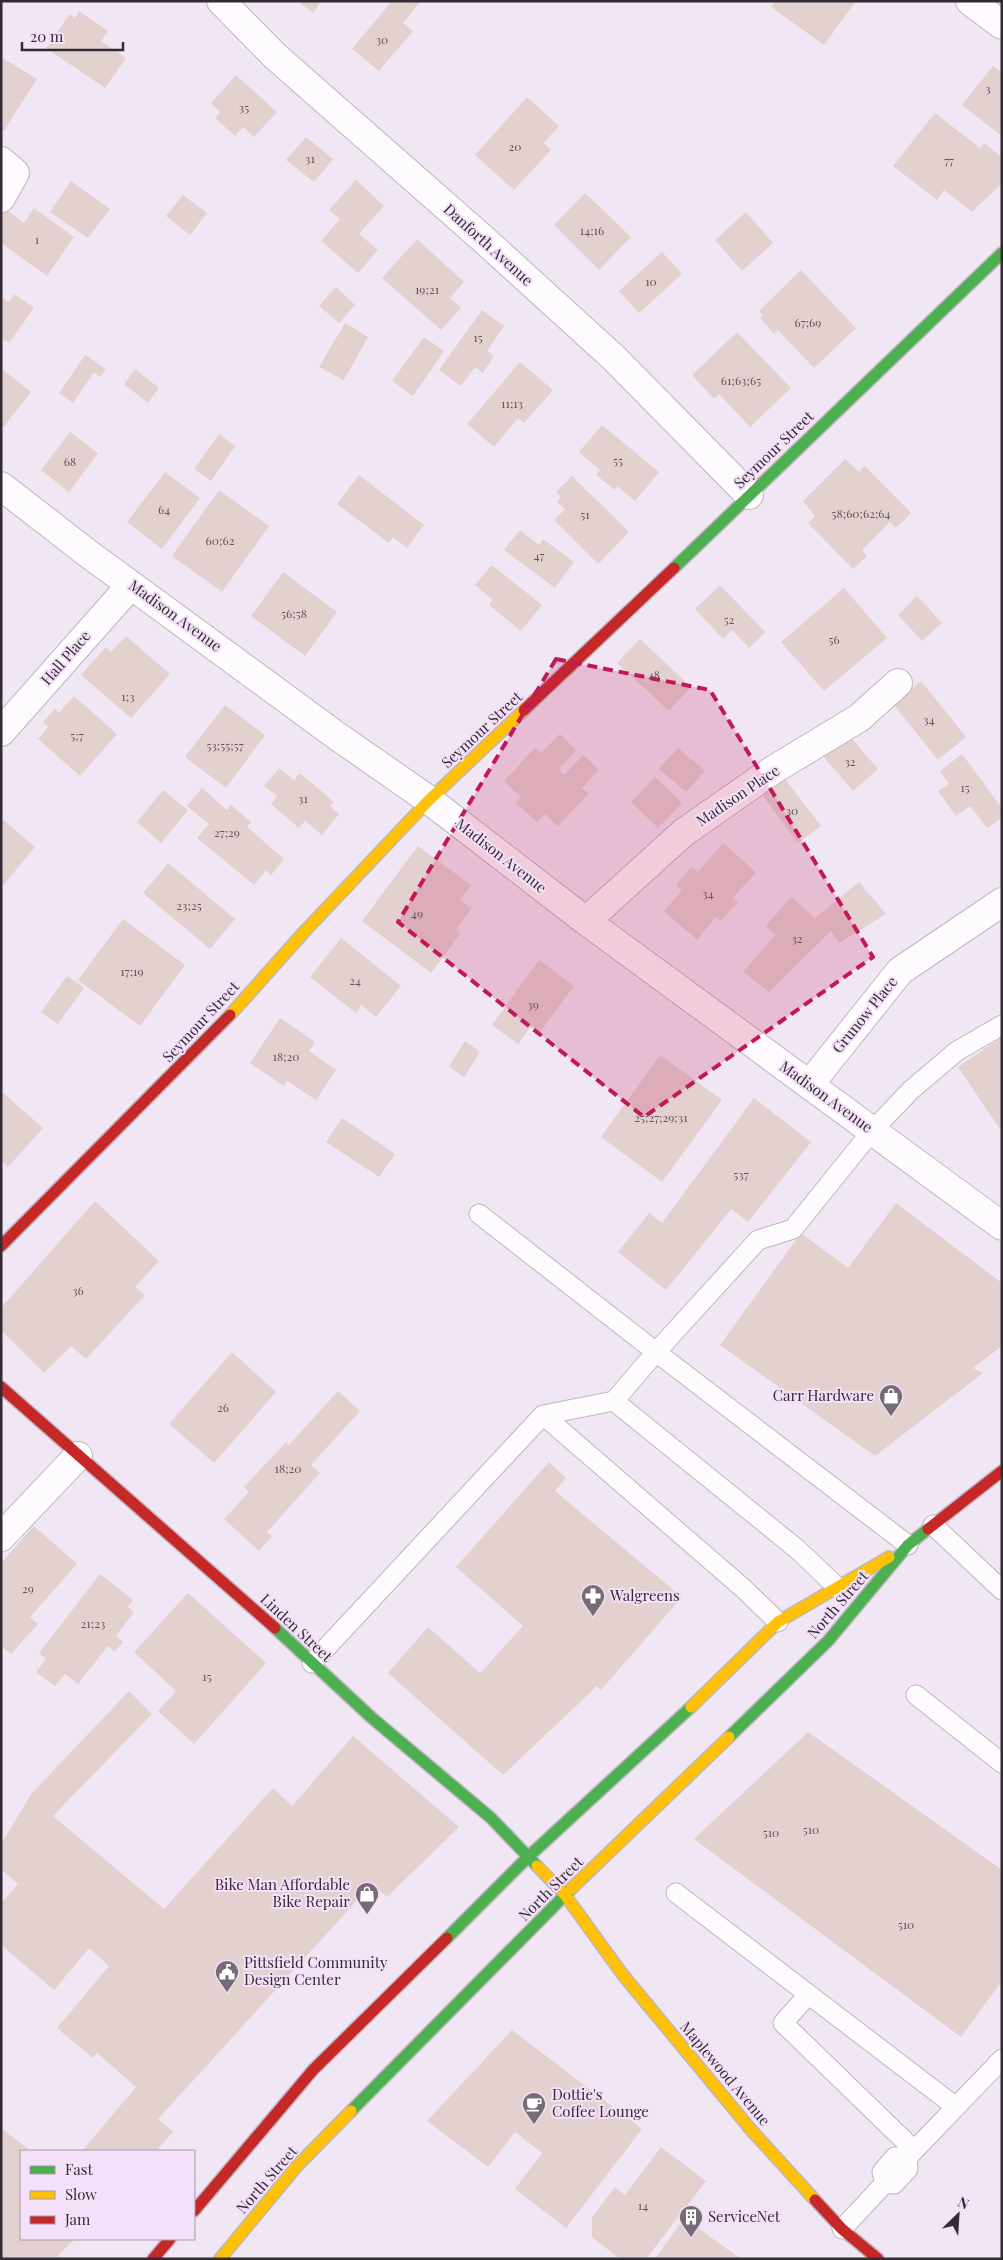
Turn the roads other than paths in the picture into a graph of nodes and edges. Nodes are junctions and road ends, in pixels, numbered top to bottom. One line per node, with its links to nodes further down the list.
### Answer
1 (221, 1): 8 (street, Danforth Avenue)
2 (970, 1): 3 (street)
3 (1002, 25)
4 (1, 161): 5 (street)
5 (1, 198)
6 (1002, 253): 8 (street, Seymour Street)
7 (1, 486): 9 (street, Madison Avenue)
8 (749, 495): 12 (street, Seymour Street)
9 (131, 584): 11 (street, Hall Place); 12 (street, Madison Avenue)
10 (898, 682): 14 (street, Madison Place)
11 (1, 732)
12 (429, 800): 14 (street, Madison Avenue); 20 (street, Seymour Street)
13 (1002, 902): 16 (street, Grunow Place)
14 (586, 921): 16 (street, Madison Avenue)
15 (1002, 1025): 17 (lane)
16 (809, 1085): 17 (street, Madison Avenue)
17 (872, 1131): 19 (street, Madison Avenue); 21 (lane)
18 (479, 1214): 21 (lane)
19 (1002, 1226)
20 (1, 1246)
21 (656, 1352): 23 (lane); 29 (lane)
22 (1, 1386): 25 (street, Linden Street)
23 (614, 1401): 24 (lane); 30 (lane)
24 (543, 1415): 32 (lane); 33 (lane)
25 (78, 1456): 28 (street); 33 (street, Linden Street)
26 (1002, 1471): 27 (street, North Street)
27 (933, 1525): 29 (street, North Street); 31 (lane)
28 (1, 1537)
29 (908, 1546): 30 (street, North Street); 38 (street, North Street)
30 (838, 1588): 32 (street, North Street)
31 (1002, 1590)
32 (778, 1622): 36 (street, North Street)
33 (312, 1663): 36 (street, Linden Street)
34 (916, 1695): 35 (lane)
35 (1002, 1763)
36 (528, 1857): 38 (street, Linden Street); 43 (street, North Street)
37 (676, 1893): 39 (lane)
38 (565, 1895): 44 (street, Maplewood Avenue); 47 (street, North Street)
39 (808, 1995): 41 (lane); 42 (lane)
40 (1002, 2059): 41 (lane)
41 (956, 2107): 42 (lane)
42 (910, 2154): 44 (lane)
43 (195, 2210)
44 (842, 2229): 48 (street, Maplewood Avenue)
45 (169, 2240): 46 (street)
46 (153, 2259)
47 (220, 2259)
48 (878, 2259)

